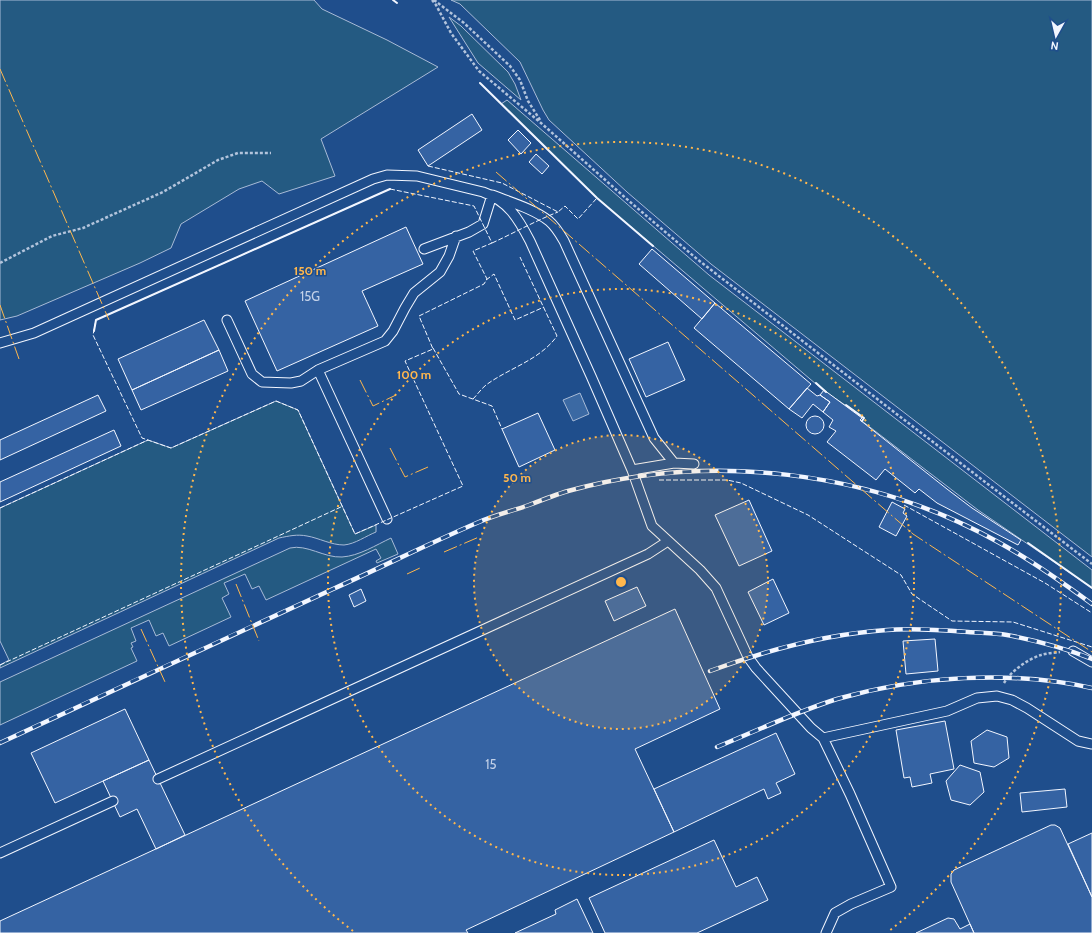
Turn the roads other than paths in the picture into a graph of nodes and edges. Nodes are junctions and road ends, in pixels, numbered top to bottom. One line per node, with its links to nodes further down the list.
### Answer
1 (492, 195): 2 (lane); 5 (lane); 7 (lane); 9 (lane)
2 (456, 236): 3 (lane); 6 (lane)
3 (424, 249)
4 (228, 320): 6 (lane)
5 (0, 343)
6 (318, 370): 10 (lane)
7 (674, 463): 8 (lane); 9 (lane)
8 (694, 464)
9 (632, 470): 11 (lane)
10 (387, 519)
11 (668, 541): 14 (lane); 16 (lane)
12 (1073, 651): 13 (lane)
13 (1092, 662)
14 (823, 738): 15 (lane); 19 (lane)
15 (1092, 744)
16 (158, 779)
17 (113, 801): 18 (lane)
18 (0, 853)
19 (826, 933)

